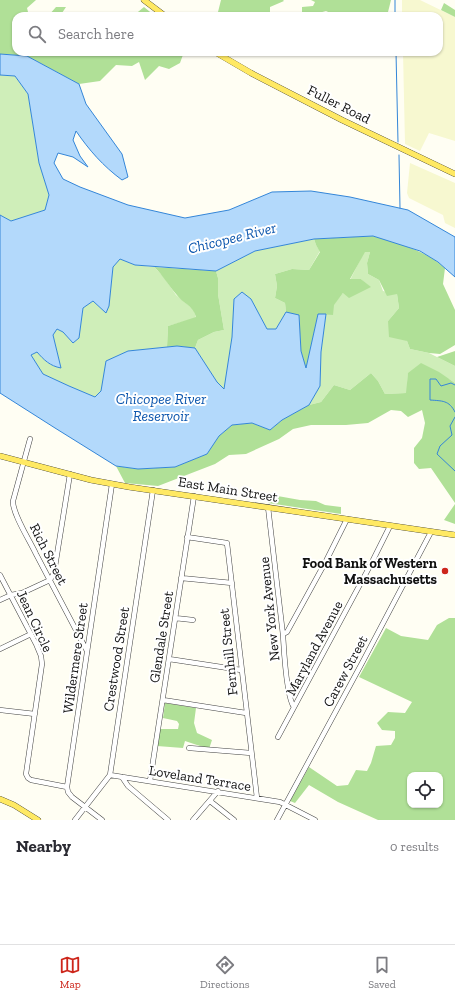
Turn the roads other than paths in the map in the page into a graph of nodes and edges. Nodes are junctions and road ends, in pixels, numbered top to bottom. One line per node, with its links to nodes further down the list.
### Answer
1 (144, 0): 2 (main road)
2 (160, 12)
3 (222, 56): 4 (main road, Fuller Road)
4 (455, 174)
5 (30, 439): 7 (street, Rich Street)
6 (0, 456): 7 (main road, East Main Street)
7 (23, 462): 8 (main road, East Main Street); 20 (street, Rich Street)
8 (70, 474): 9 (main road, East Main Street); 20 (street)
9 (112, 484): 10 (main road, East Main Street); 29 (street, Wildermere Street)
10 (153, 490): 11 (main road, East Main Street); 40 (street, Crestwood Street)
11 (194, 496): 12 (main road, East Main Street); 17 (street, Glendale Street)
12 (268, 507): 13 (main road, East Main Street); 27 (street, New York Avenue)
13 (347, 519): 14 (main road, East Main Street); 27 (street)
14 (390, 526): 15 (main road, East Main Street); 33 (street, Maryland Avenue)
15 (431, 532): 16 (main road, East Main Street); 48 (street, Carew Street)
16 (455, 535)
17 (187, 537): 19 (street, Glendale Street); 21 (street, Fernhill Street)
18 (0, 575): 22 (street, Jean Circle)
19 (181, 578): 21 (street); 24 (street, Glendale Street)
20 (50, 580): 22 (street); 29 (street, Rich Street)
21 (232, 583): 31 (street, Fernhill Street)
22 (11, 596): 23 (street); 26 (street, Jean Circle)
23 (0, 600)
24 (175, 618): 25 (street); 30 (street, Glendale Street)
25 (194, 620)
26 (30, 634): 28 (street); 36 (street, Jean Circle)
27 (283, 634): 33 (street, New York Avenue)
28 (0, 649)
29 (87, 651): 43 (street, Wildermere Street)
30 (169, 659): 31 (street); 32 (street, Glendale Street)
31 (241, 670): 35 (street, Fernhill Street)
32 (163, 700): 35 (street); 42 (street, Glendale Street)
33 (294, 707): 37 (street, Maryland Avenue)
34 (0, 710): 36 (street)
35 (246, 713): 39 (street, Fernhill Street)
36 (35, 714): 43 (street, Jean Circle)
37 (278, 737)
38 (189, 748): 39 (street)
39 (251, 753): 45 (street, Fernhill Street)
40 (110, 775): 41 (street, Loveland Terrace); 49 (street, Crestwood Street)
41 (122, 777): 42 (street, Loveland Terrace); 53 (street)
42 (150, 781): 44 (street, Loveland Terrace)
43 (67, 787): 49 (street)
44 (218, 791): 45 (street, Loveland Terrace); 47 (street)
45 (256, 798): 48 (street, Loveland Terrace)
46 (0, 799): 50 (main road)
47 (210, 801): 54 (street); 55 (street)
48 (286, 804): 56 (street, Carew Street); 57 (street, Loveland Terrace)
49 (86, 807): 51 (street, Crestwood Street); 52 (street)
50 (38, 820)
51 (75, 820)
52 (102, 820)
53 (168, 820)
54 (193, 820)
55 (234, 820)
56 (277, 820)
57 (315, 820)

